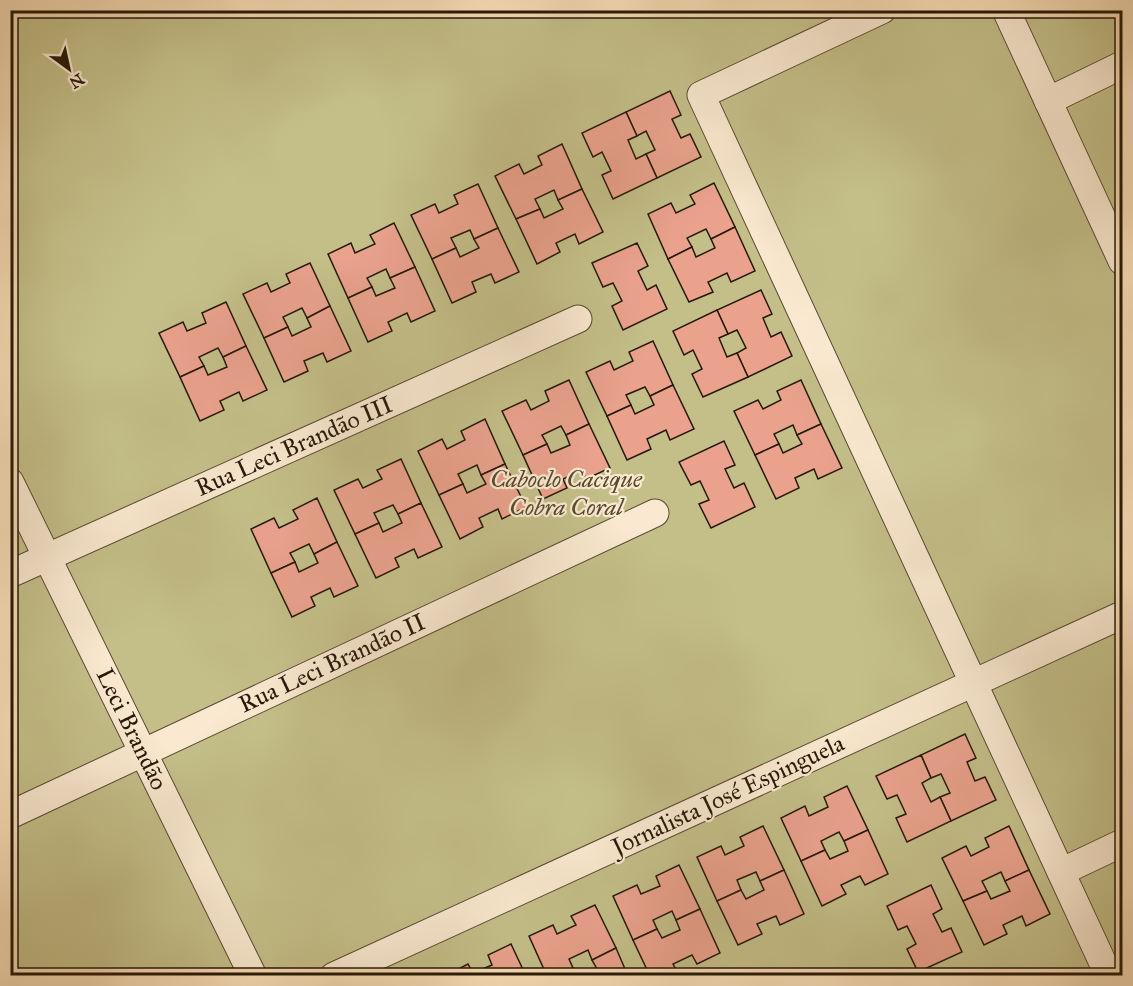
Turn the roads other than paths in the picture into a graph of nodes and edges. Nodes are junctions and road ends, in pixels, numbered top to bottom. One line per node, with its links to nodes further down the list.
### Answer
1 (882, 10): 12 (street)
2 (1006, 10): 4 (street)
3 (1122, 65): 4 (street)
4 (1048, 101): 5 (street)
5 (1122, 261)
6 (578, 319): 9 (street, Rua Leci Brandão III)
7 (10, 482): 9 (street, Leci Brandão)
8 (654, 513): 13 (street, Rua Leci Brandão II)
9 (47, 556): 10 (street, Rua Leci Brandão III); 13 (street, Leci Brandão)
10 (10, 574)
11 (1122, 615): 12 (street, Jornalista José Espinguela)
12 (974, 683): 16 (street); 18 (street, Jornalista José Espinguela)
13 (143, 752): 14 (street, Rua Leci Brandão II); 17 (street, Leci Brandão)
14 (10, 815)
15 (1122, 843): 16 (street)
16 (1061, 872): 19 (street)
17 (253, 975)
18 (334, 975)
19 (1109, 975)

